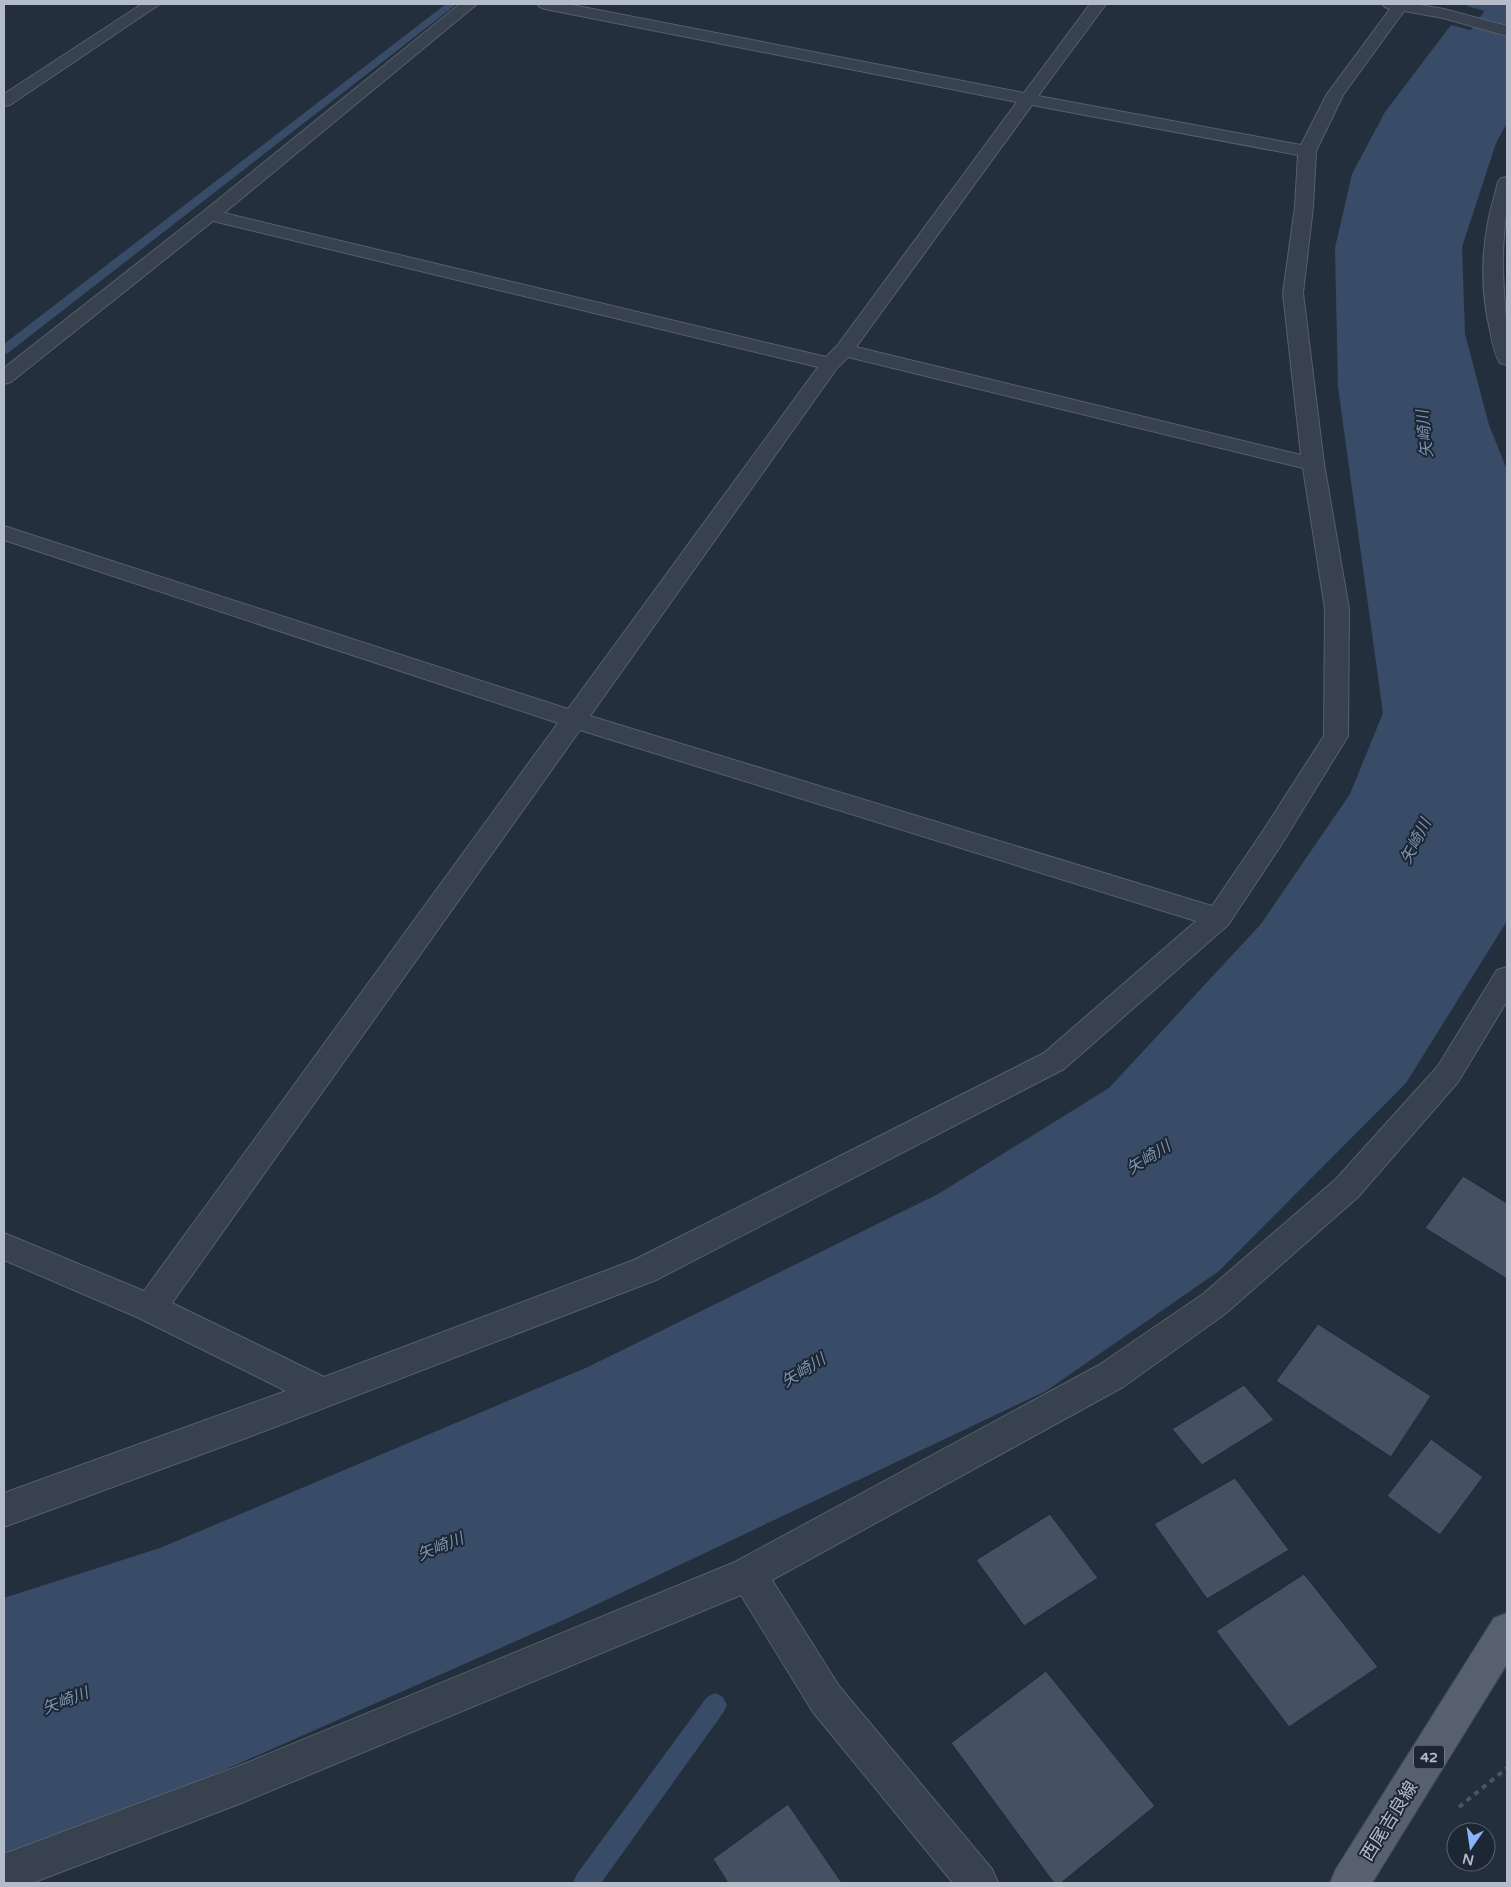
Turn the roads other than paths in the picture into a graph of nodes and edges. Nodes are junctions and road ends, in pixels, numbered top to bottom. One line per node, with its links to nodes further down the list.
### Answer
1 (152, 4): 8 (street)
2 (469, 4): 11 (street)
3 (545, 4): 7 (street)
4 (1098, 4): 7 (street)
5 (1396, 4): 6 (street); 9 (street)
6 (1507, 31)
7 (1028, 100): 9 (street); 12 (street)
8 (4, 101)
9 (1307, 151): 15 (street)
10 (1507, 182): 13 (street)
11 (210, 215): 12 (street); 14 (street)
12 (837, 357): 15 (street); 17 (street)
13 (1507, 359)
14 (4, 378)
15 (1313, 464): 18 (street)
16 (4, 533): 17 (street)
17 (573, 719): 18 (street); 21 (street)
18 (1218, 918): 22 (street)
19 (1507, 978): 24 (street)
20 (4, 1246): 21 (street)
21 (150, 1308): 22 (street)
22 (323, 1393): 23 (street)
23 (4, 1510)
24 (748, 1574): 26 (street); 27 (street)
25 (1507, 1631): 28 (main road, 西尾吉良線 / 42)
26 (4, 1874)
27 (978, 1883)
28 (1350, 1883)

